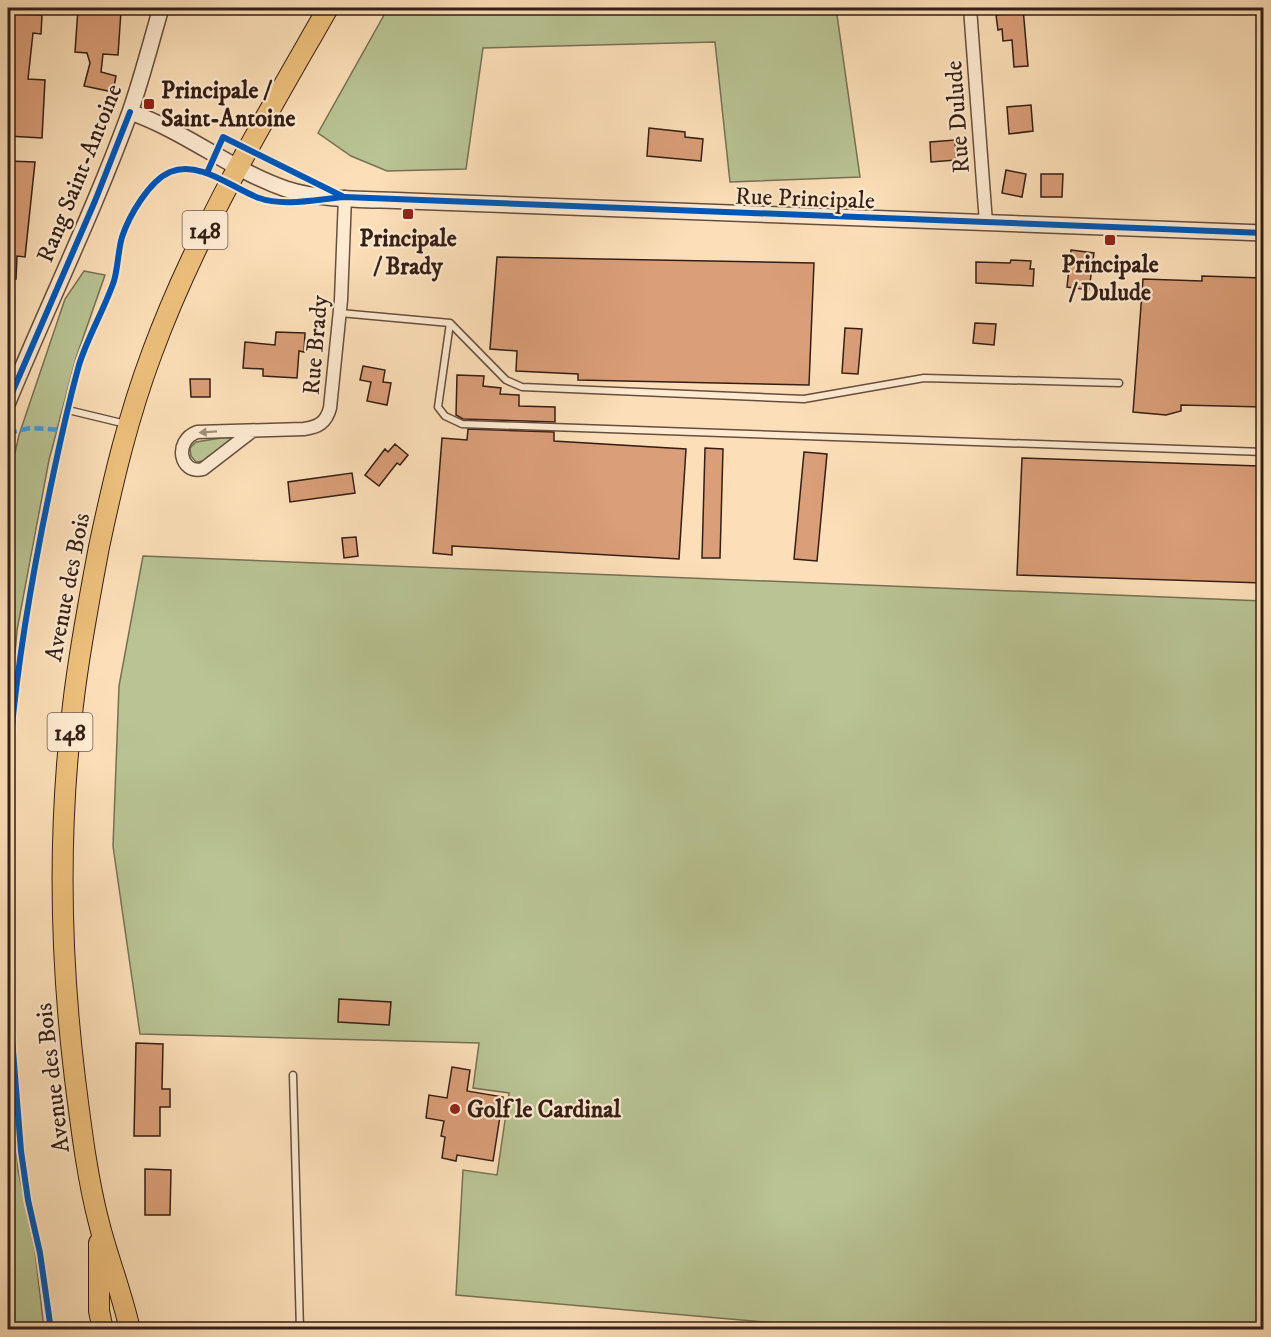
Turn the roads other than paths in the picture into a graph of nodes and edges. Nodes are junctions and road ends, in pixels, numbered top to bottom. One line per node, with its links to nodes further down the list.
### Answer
1 (161, 8): 4 (street, Rang Saint-Antoine)
2 (328, 8): 5 (main road, Avenue des Bois / 148)
3 (970, 8): 7 (street, Rue Dulude)
4 (130, 112): 5 (street, Rue Principale); 12 (street, Rang Saint-Antoine)
5 (238, 167): 6 (street, Rue Principale); 14 (main road, Avenue des Bois / 148)
6 (345, 197): 7 (street, Rue Principale); 9 (street, Rue Brady)
7 (986, 223): 8 (street, Rue Principale)
8 (1263, 233)
9 (340, 313): 10 (lane); 15 (street, Rue Brady)
10 (450, 322): 11 (lane); 16 (lane)
11 (1119, 383)
12 (8, 402)
13 (68, 410): 14 (lane)
14 (128, 424): 18 (main road, Avenue des Bois / 148)
15 (251, 432): 15 (street, Rue Brady, one-way to 15)
16 (1263, 452)
17 (293, 1075): 21 (lane)
18 (99, 1222): 19 (main road, Avenue des Bois / 148); 20 (main road, Avenue des Bois / 148)
19 (103, 1329)
20 (130, 1329)
21 (300, 1329)

